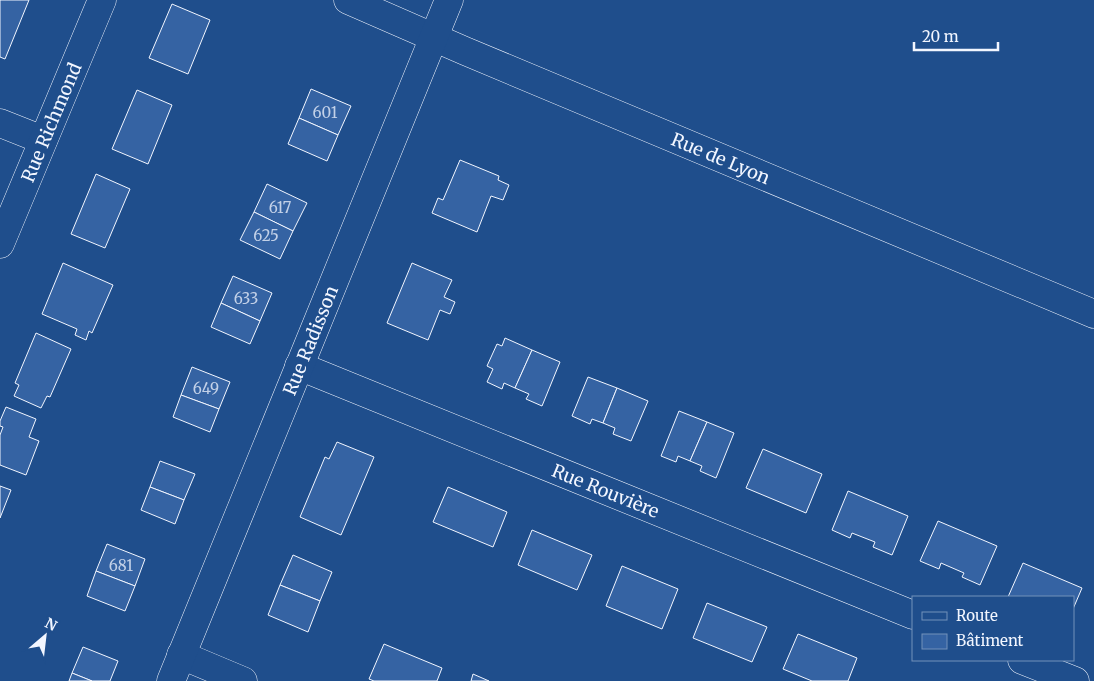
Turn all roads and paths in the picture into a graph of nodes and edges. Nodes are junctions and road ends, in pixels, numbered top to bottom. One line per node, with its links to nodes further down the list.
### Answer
1 (102, 0): 6 (street, Rue Richmond)
2 (348, 0): 4 (street, Rue de Lyon)
3 (449, 0): 4 (street, Rue Radisson)
4 (433, 37): 8 (street, Rue de Lyon); 9 (street, Rue Radisson)
5 (0, 123): 6 (street)
6 (43, 140): 7 (street, Rue Richmond)
7 (0, 244)
8 (1094, 314)
9 (300, 366): 10 (street, Rue Rouvière); 11 (street, Rue Radisson)
10 (912, 615)
11 (181, 656): 13 (street, Rue Radisson); 14 (street)
12 (1025, 661): 15 (street)
13 (171, 681)
14 (243, 681)
15 (1075, 681)

